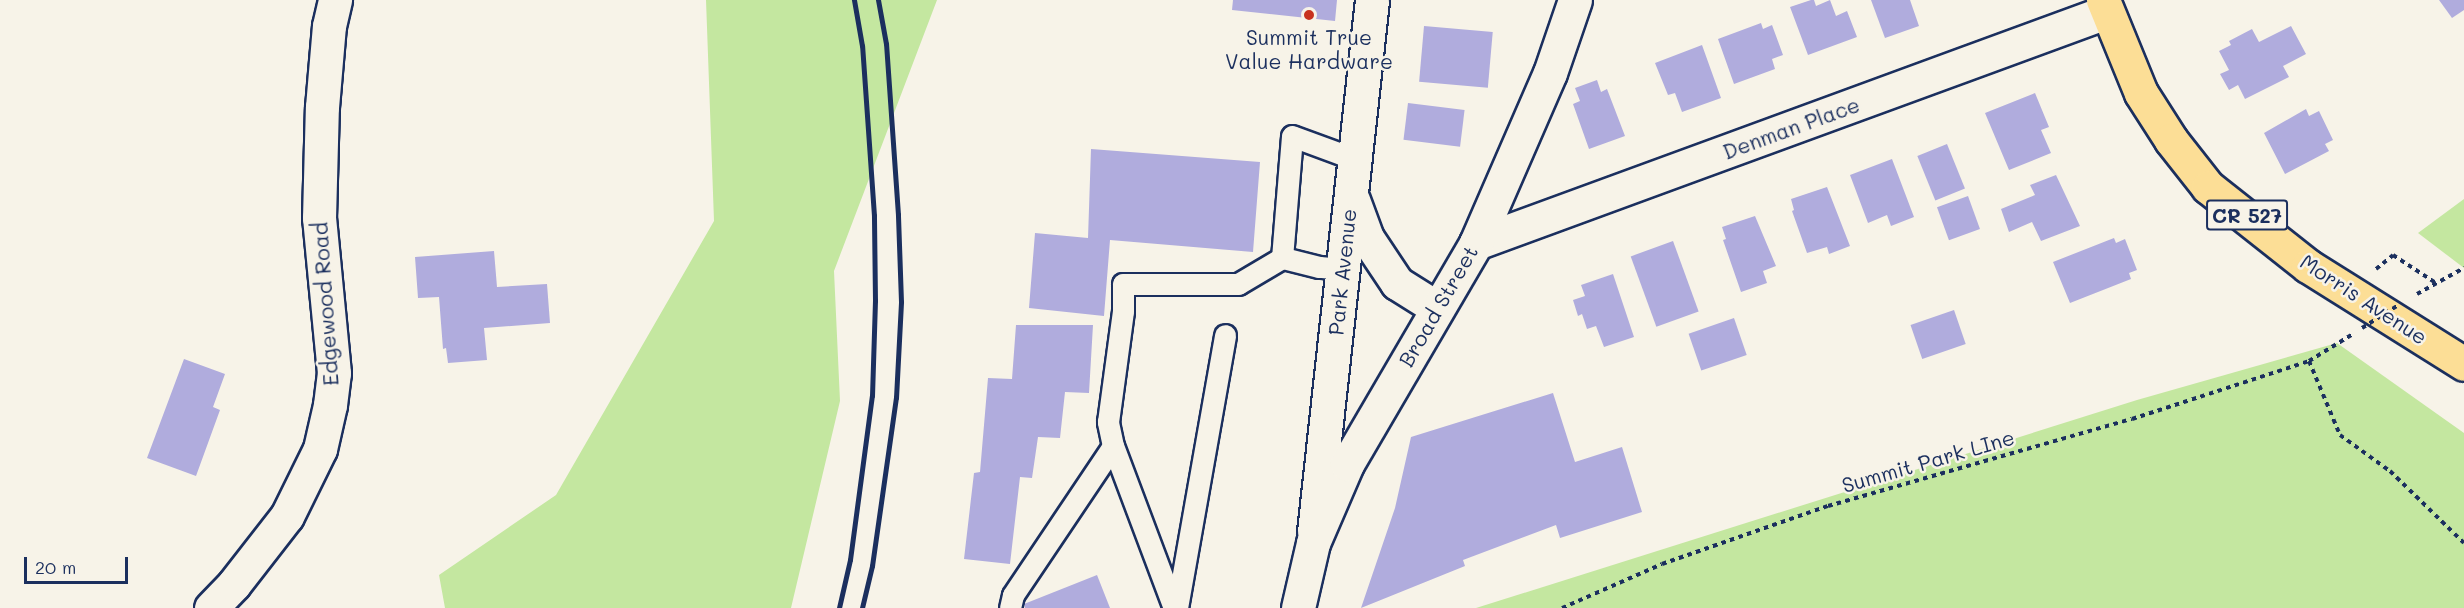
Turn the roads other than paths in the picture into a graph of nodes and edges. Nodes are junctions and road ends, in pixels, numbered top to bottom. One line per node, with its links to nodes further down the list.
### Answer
1 (334, 0): 15 (street, Edgewood Road)
2 (1372, 0): 5 (street, Park Avenue)
3 (1575, 0): 7 (street, Broad Street)
4 (2104, 6): 7 (street, Denman Place); 12 (main road, Morris Avenue / CR 527)
5 (1354, 159): 6 (street, Park Avenue); 8 (lane)
6 (1351, 194): 9 (street, Park Avenue); 10 (street)
7 (1476, 243): 10 (street, Broad Street)
8 (1282, 258): 9 (lane); 13 (lane)
9 (1343, 269): 14 (street, Park Avenue)
10 (1437, 308): 14 (street, Broad Street)
11 (1226, 335): 17 (lane)
12 (2464, 364)
13 (1113, 446): 16 (lane); 17 (lane)
14 (1312, 543): 18 (street, Broad Street)
15 (211, 608)
16 (1010, 608)
17 (1175, 608)
18 (1298, 608)

